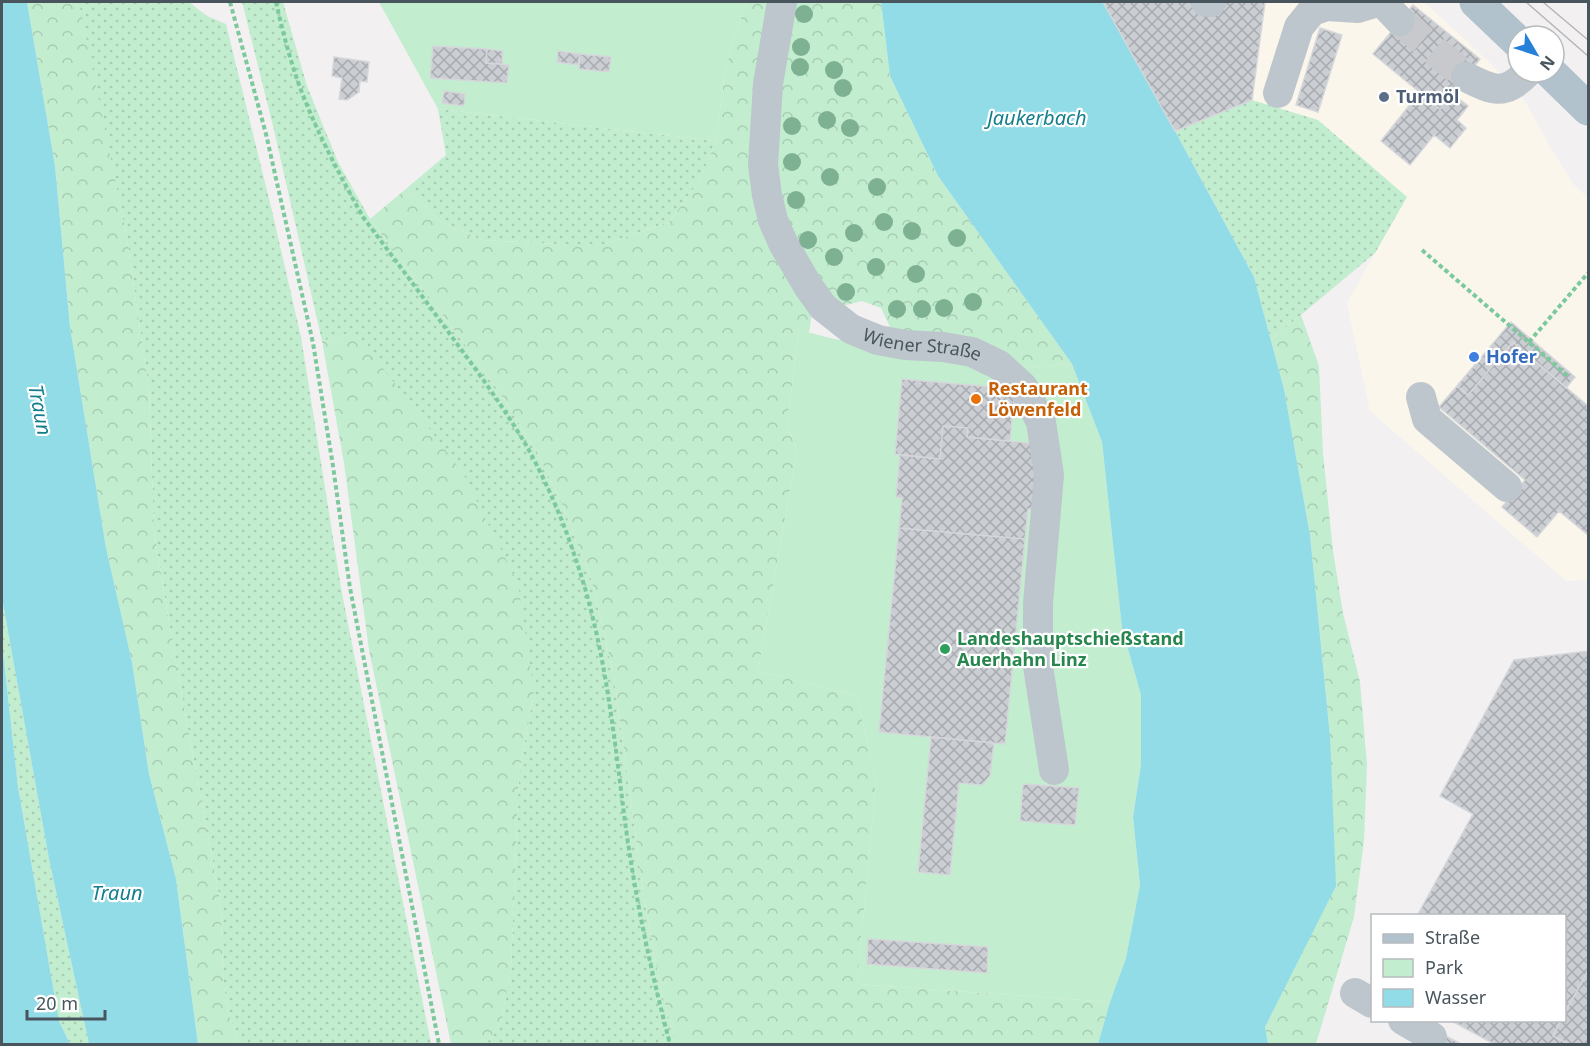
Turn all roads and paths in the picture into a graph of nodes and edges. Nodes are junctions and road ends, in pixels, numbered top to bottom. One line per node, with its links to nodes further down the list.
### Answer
1 (230, 2): 23 (path)
2 (276, 2): 24 (path)
3 (782, 2): 20 (street, Wiener Straße)
4 (1206, 2): 5 (street)
5 (1211, 2)
6 (1476, 2): 8 (main road)
7 (1386, 8): 12 (street)
8 (1506, 31)
9 (1466, 77): 10 (street)
10 (1513, 84)
11 (1562, 84): 13 (main road)
12 (1278, 93)
13 (1588, 110)
14 (1422, 250): 16 (path)
15 (1588, 273): 16 (path)
16 (1529, 342): 17 (path)
17 (1569, 377)
18 (1421, 397): 19 (street)
19 (1507, 488)
20 (1054, 770)
21 (1406, 1022): 22 (street)
22 (1432, 1037)
23 (439, 1044)
24 (670, 1044)

